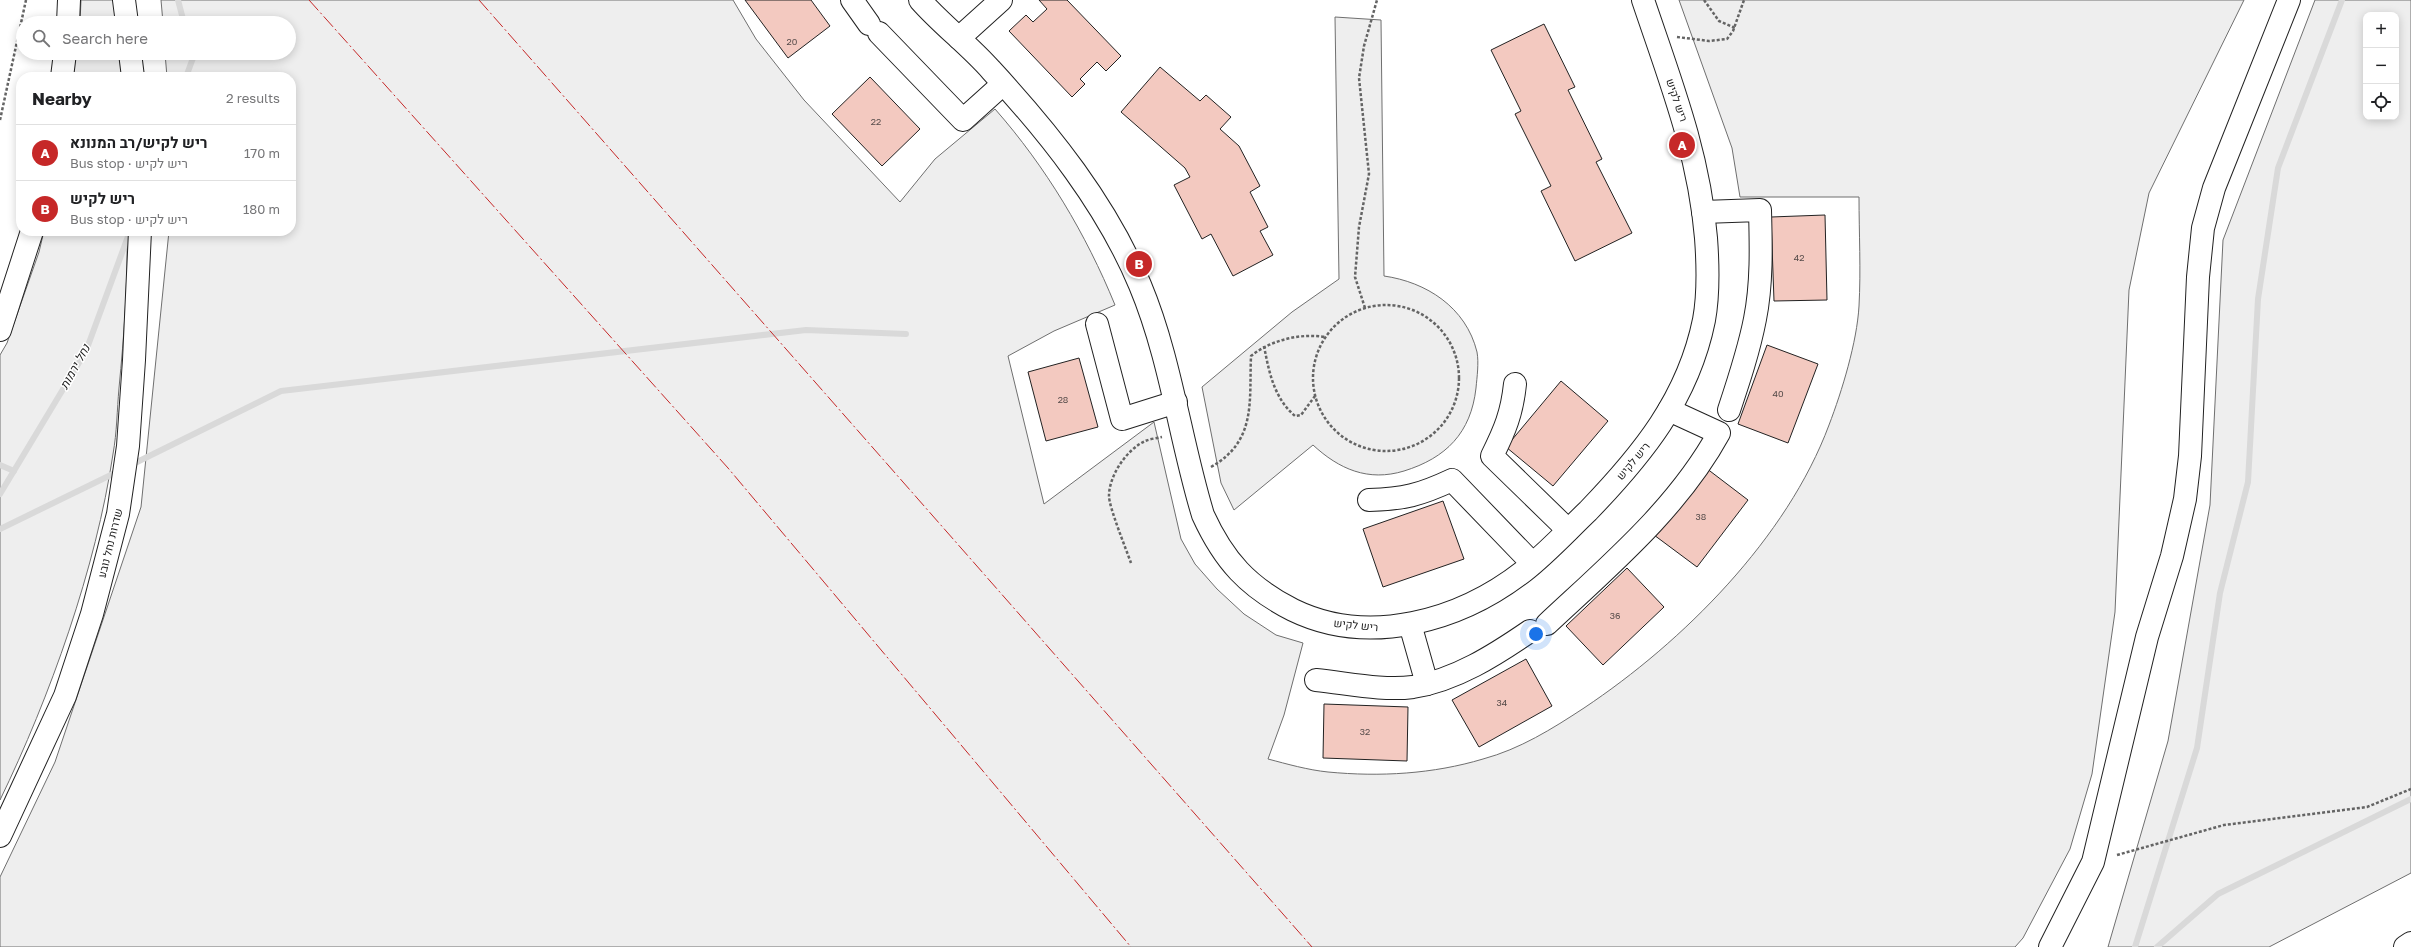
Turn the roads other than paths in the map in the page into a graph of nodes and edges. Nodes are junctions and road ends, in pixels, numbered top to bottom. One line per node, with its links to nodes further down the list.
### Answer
1 (69, 0): 8 (main road)
2 (124, 0): 9 (main road)
3 (852, 0): 15 (main road)
4 (920, 0): 10 (main road, ריש לקיש)
5 (1001, 0): 10 (main road)
6 (1643, 0): 16 (main road, ריש לקיש)
7 (2289, 0): 33 (main road)
8 (68, 16)
9 (126, 16)
10 (959, 38): 15 (main road, ריש לקיש)
11 (64, 60): 13 (main road)
12 (131, 60): 14 (main road)
13 (63, 72)
14 (132, 72)
15 (1003, 84): 22 (main road, ריש לקיש)
16 (1703, 212): 23 (main road, ריש לקיש); 24 (main road)
17 (30, 236): 20 (main road)
18 (140, 236): 31 (main road, שדרות נחל נובע)
19 (1097, 324): 22 (main road)
20 (0, 330)
21 (1515, 384): 26 (main road)
22 (1176, 402): 28 (main road, ריש לקיש)
23 (1670, 410): 26 (main road, ריש לקיש); 30 (main road)
24 (1729, 410)
25 (1369, 500): 27 (main road)
26 (1568, 530): 27 (main road, ריש לקיש)
27 (1532, 563): 28 (main road, ריש לקיש)
28 (1410, 624): 30 (main road)
29 (1316, 680): 30 (main road)
30 (1427, 684)
31 (0, 836)
32 (2411, 943): 34 (main road)
33 (2050, 947)
34 (2405, 947)

